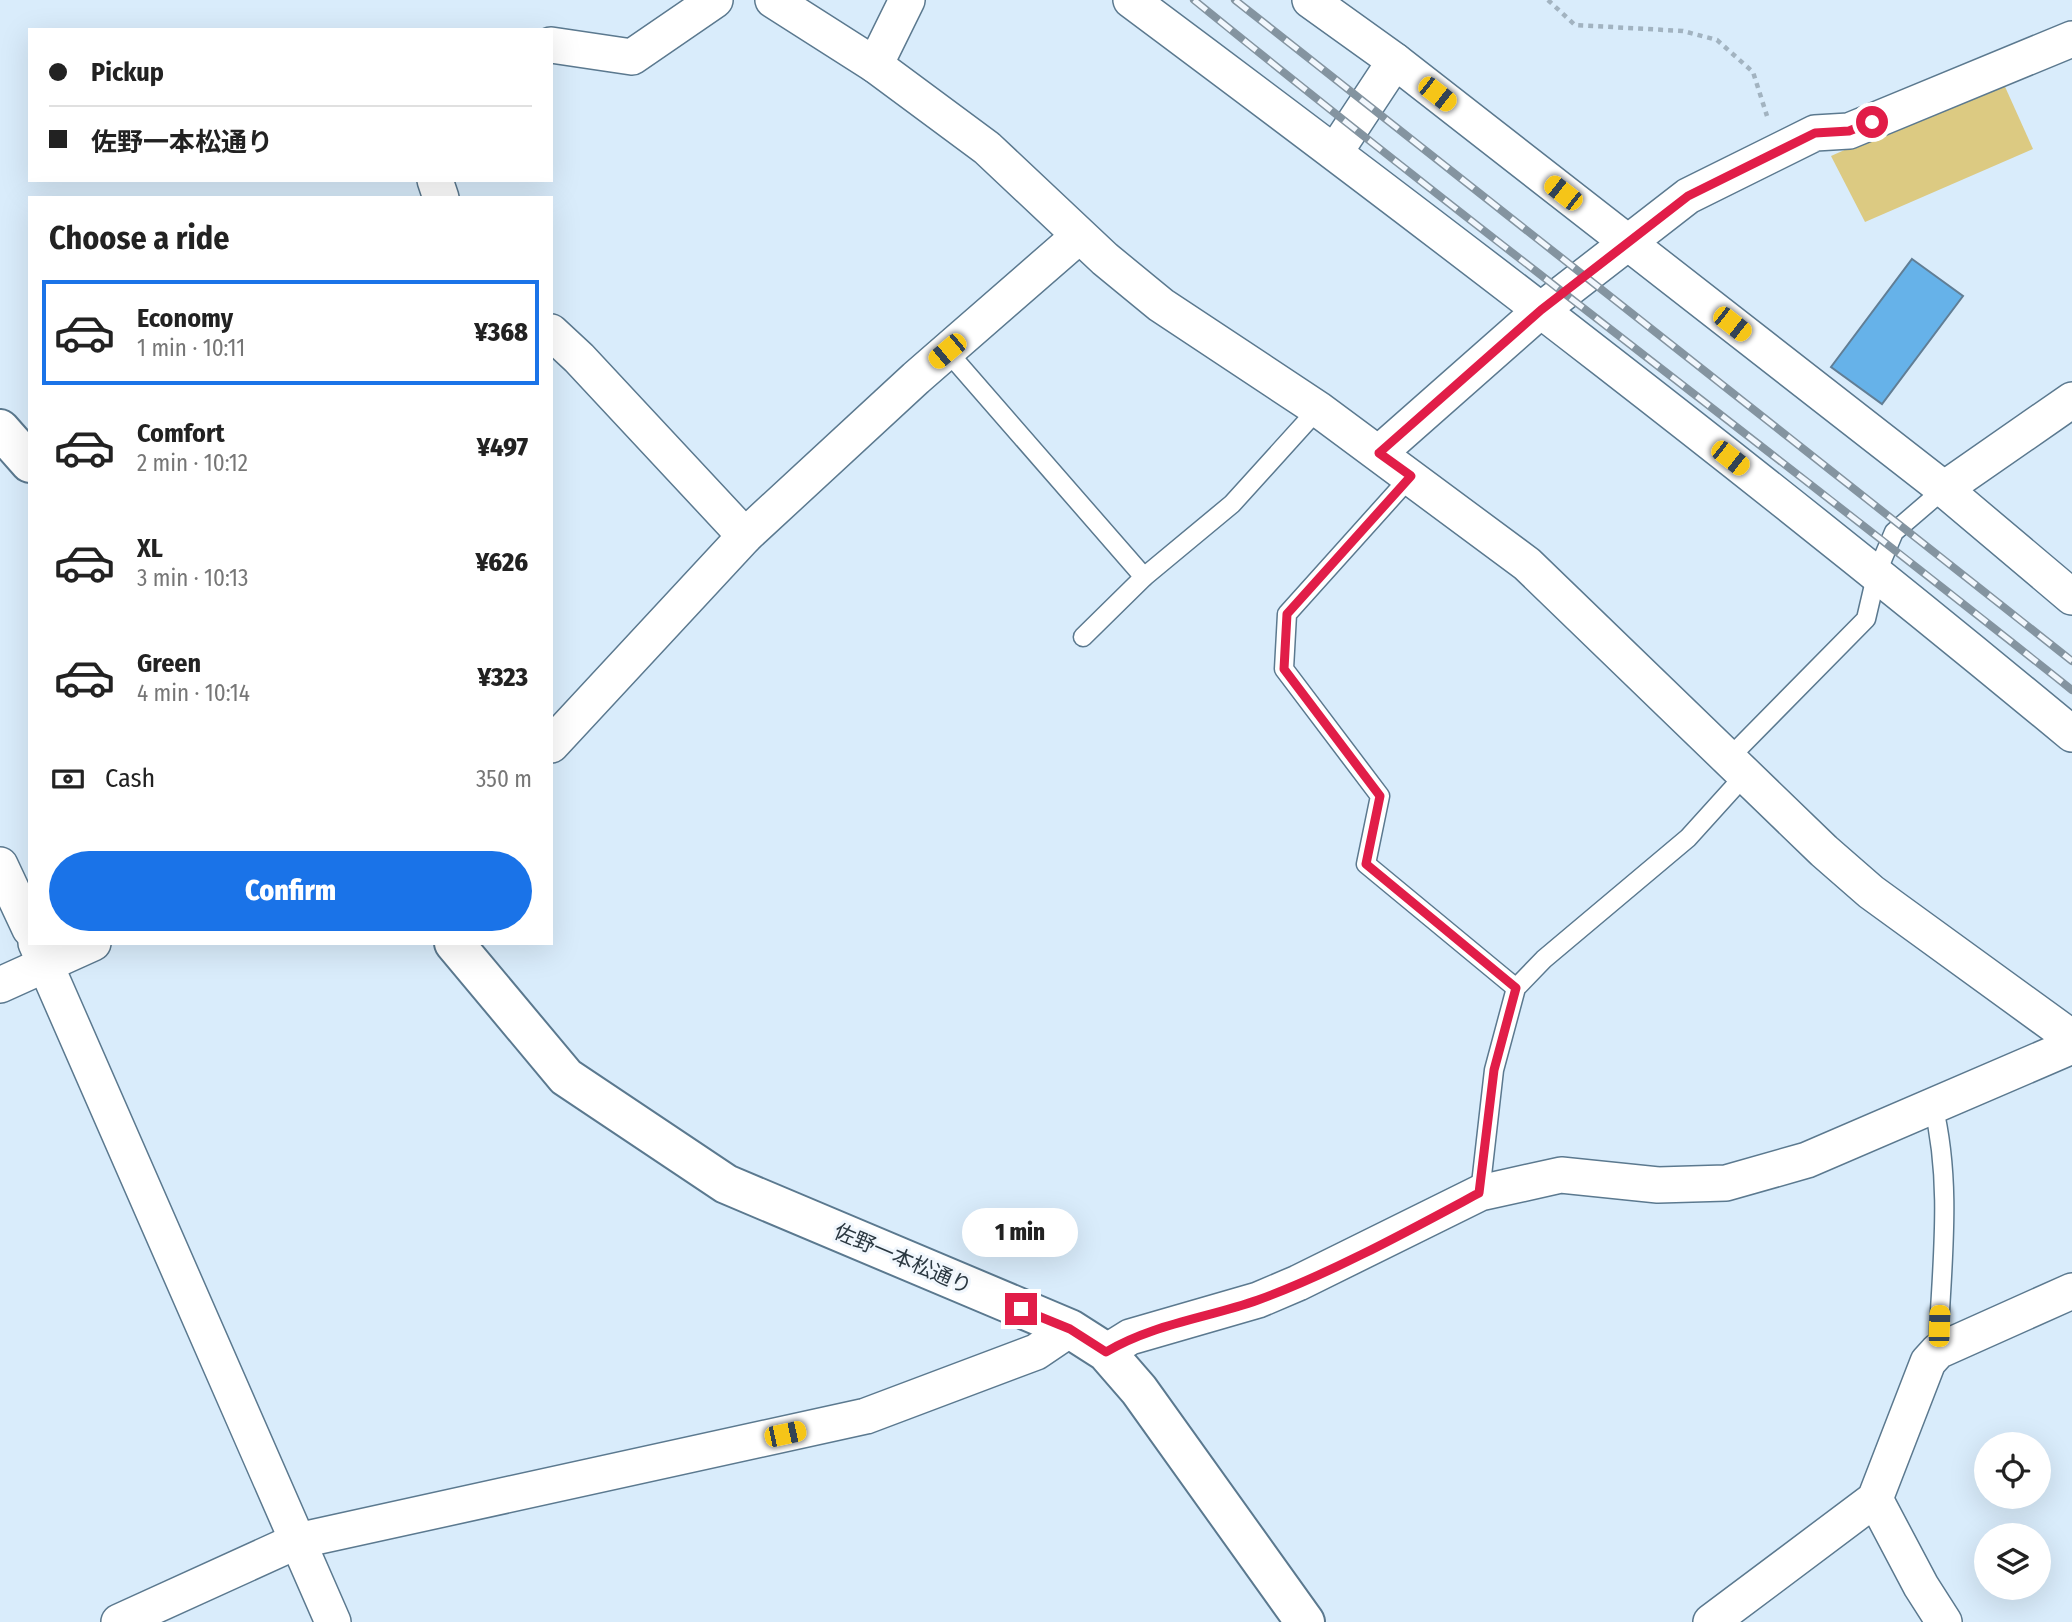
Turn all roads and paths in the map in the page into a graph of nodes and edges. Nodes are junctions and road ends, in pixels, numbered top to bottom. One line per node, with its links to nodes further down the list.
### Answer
1 (715, 0): 8 (street)
2 (773, 0): 10 (street)
3 (906, 0): 10 (street)
4 (1131, 0): 12 (street)
5 (1310, 0): 9 (street)
6 (1548, 0): 11 (path)
7 (2072, 39): 11 (street)
8 (553, 45)
9 (1395, 61): 12 (street); 14 (street)
10 (875, 65): 13 (street)
11 (1778, 150): 14 (street)
12 (1335, 152): 15 (street)
13 (1079, 236): 17 (street); 19 (street)
14 (1626, 242): 15 (street); 24 (street)
15 (1541, 310): 21 (street); 26 (street)
16 (553, 334): 25 (street)
17 (947, 351): 25 (street); 27 (lane)
18 (2072, 400): 24 (street)
19 (1318, 409): 21 (street); 27 (lane)
20 (0, 429): 22 (street)
21 (1379, 453): 23 (street)
22 (28, 461)
23 (1411, 476): 32 (street); 39 (lane)
24 (1944, 489): 26 (lane); 28 (street)
25 (745, 536): 31 (street)
26 (1877, 572): 30 (street); 32 (lane)
27 (1144, 576): 29 (lane)
28 (2072, 597)
29 (1083, 637)
30 (2072, 734)
31 (553, 743)
32 (1736, 767): 39 (lane); 40 (street)
33 (0, 865): 34 (street)
34 (28, 925)
35 (84, 945): 37 (street)
36 (456, 945): 45 (street, 佐野一本松通り)
37 (41, 954): 38 (street); 49 (street)
38 (0, 985)
39 (1516, 988): 43 (lane)
40 (2072, 1038)
41 (2072, 1046): 42 (street)
42 (1933, 1105): 43 (street); 46 (lane)
43 (1479, 1193): 47 (street)
44 (2072, 1291): 46 (street)
45 (1070, 1329): 47 (street, 佐野一本松通り); 49 (street)
46 (1938, 1351): 48 (street)
47 (1106, 1352): 52 (street, 佐野一本松通り)
48 (1875, 1499): 53 (street); 54 (street)
49 (297, 1541): 50 (street); 51 (street)
50 (119, 1622)
51 (333, 1622)
52 (1305, 1622)
53 (1712, 1622)
54 (1944, 1622)

